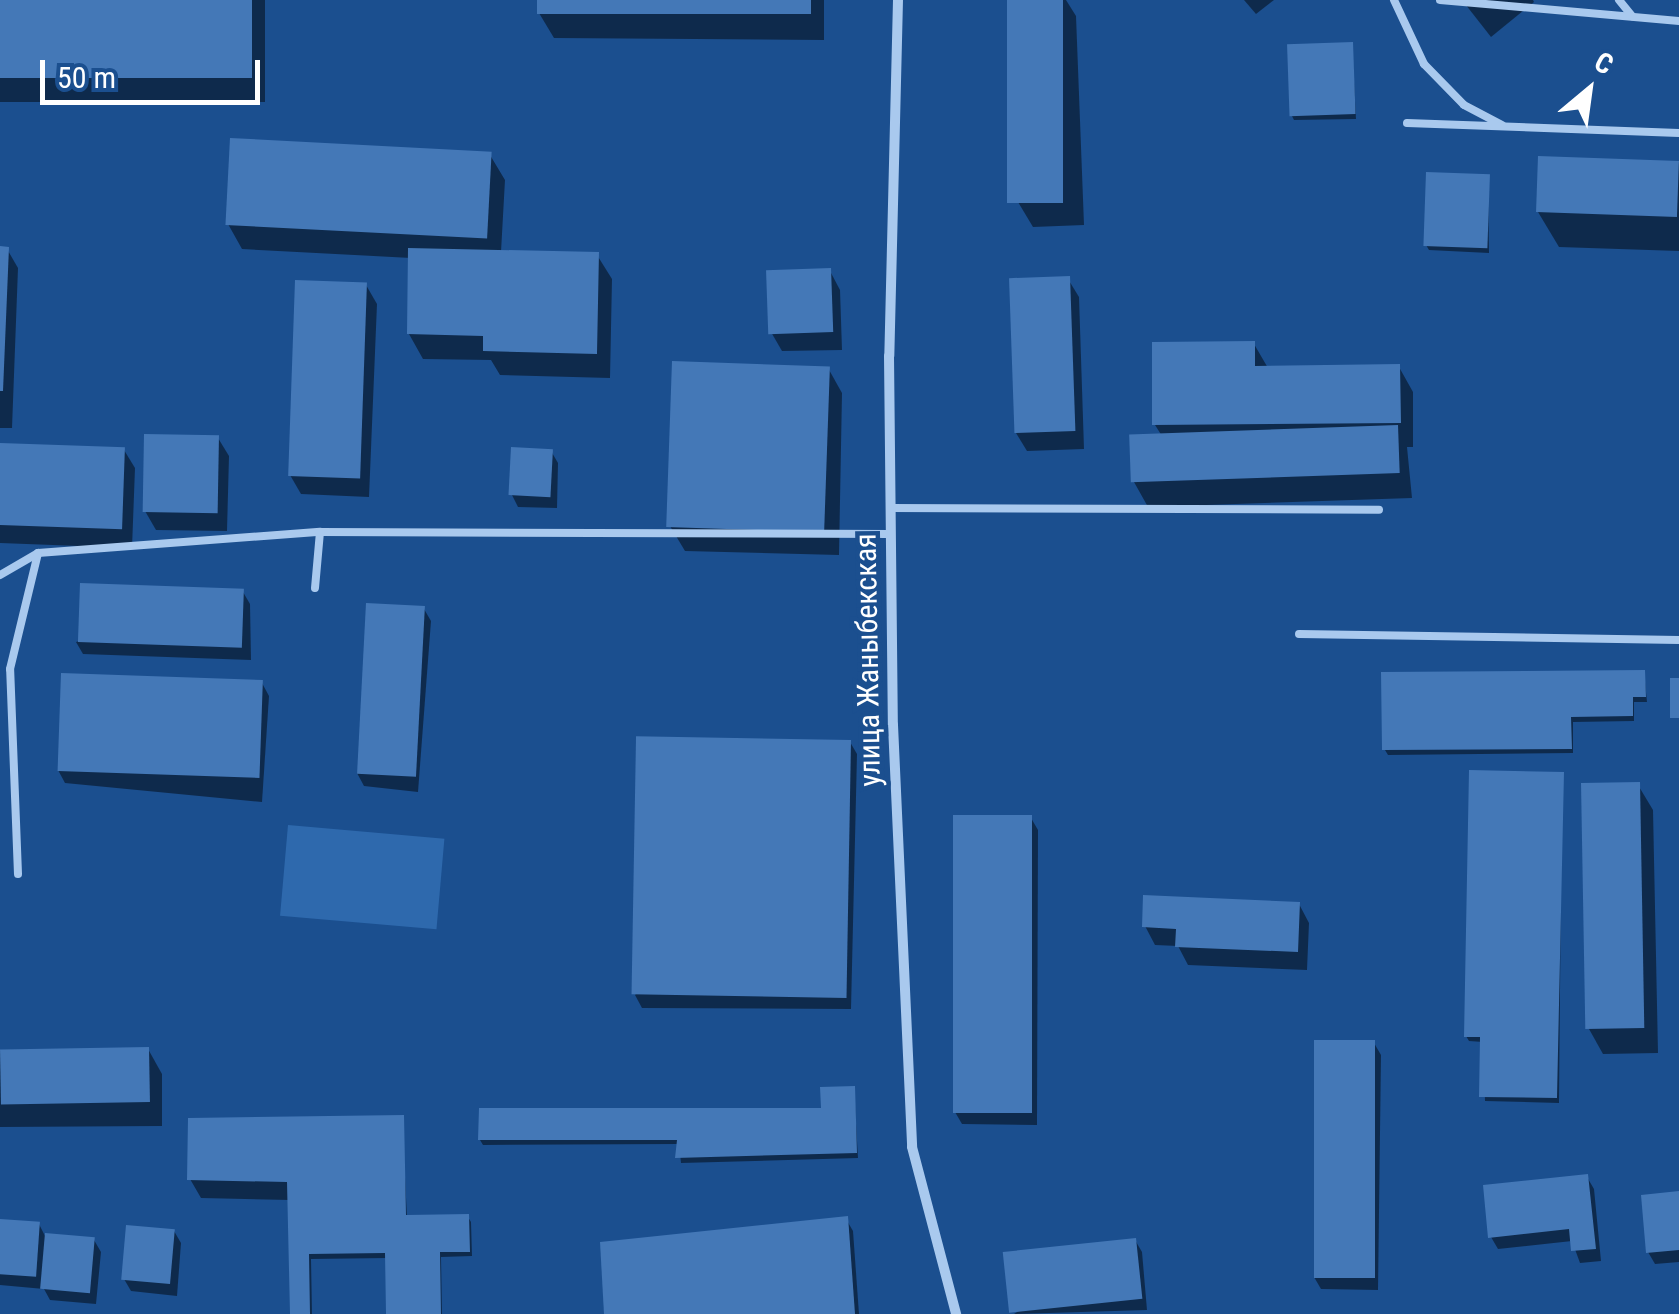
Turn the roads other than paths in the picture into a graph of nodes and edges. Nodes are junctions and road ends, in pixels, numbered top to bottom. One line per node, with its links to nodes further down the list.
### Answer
1 (898, 0): 10 (street, улица Жаныбекская)
2 (1394, 0): 8 (lane)
3 (1440, 0): 5 (lane)
4 (1619, 0): 5 (lane)
5 (1632, 17): 6 (lane)
6 (1679, 21)
7 (1407, 123): 8 (lane)
8 (1506, 127): 9 (lane)
9 (1679, 132)
10 (890, 508): 11 (lane); 13 (street, улица Жаныбекская)
11 (1379, 510)
12 (320, 532): 13 (lane); 14 (lane); 16 (lane)
13 (891, 534): 20 (street, улица Жаныбекская)
14 (38, 553): 15 (lane); 19 (lane)
15 (0, 575)
16 (315, 588)
17 (1299, 634): 18 (lane)
18 (1679, 640)
19 (18, 874)
20 (956, 1314)

